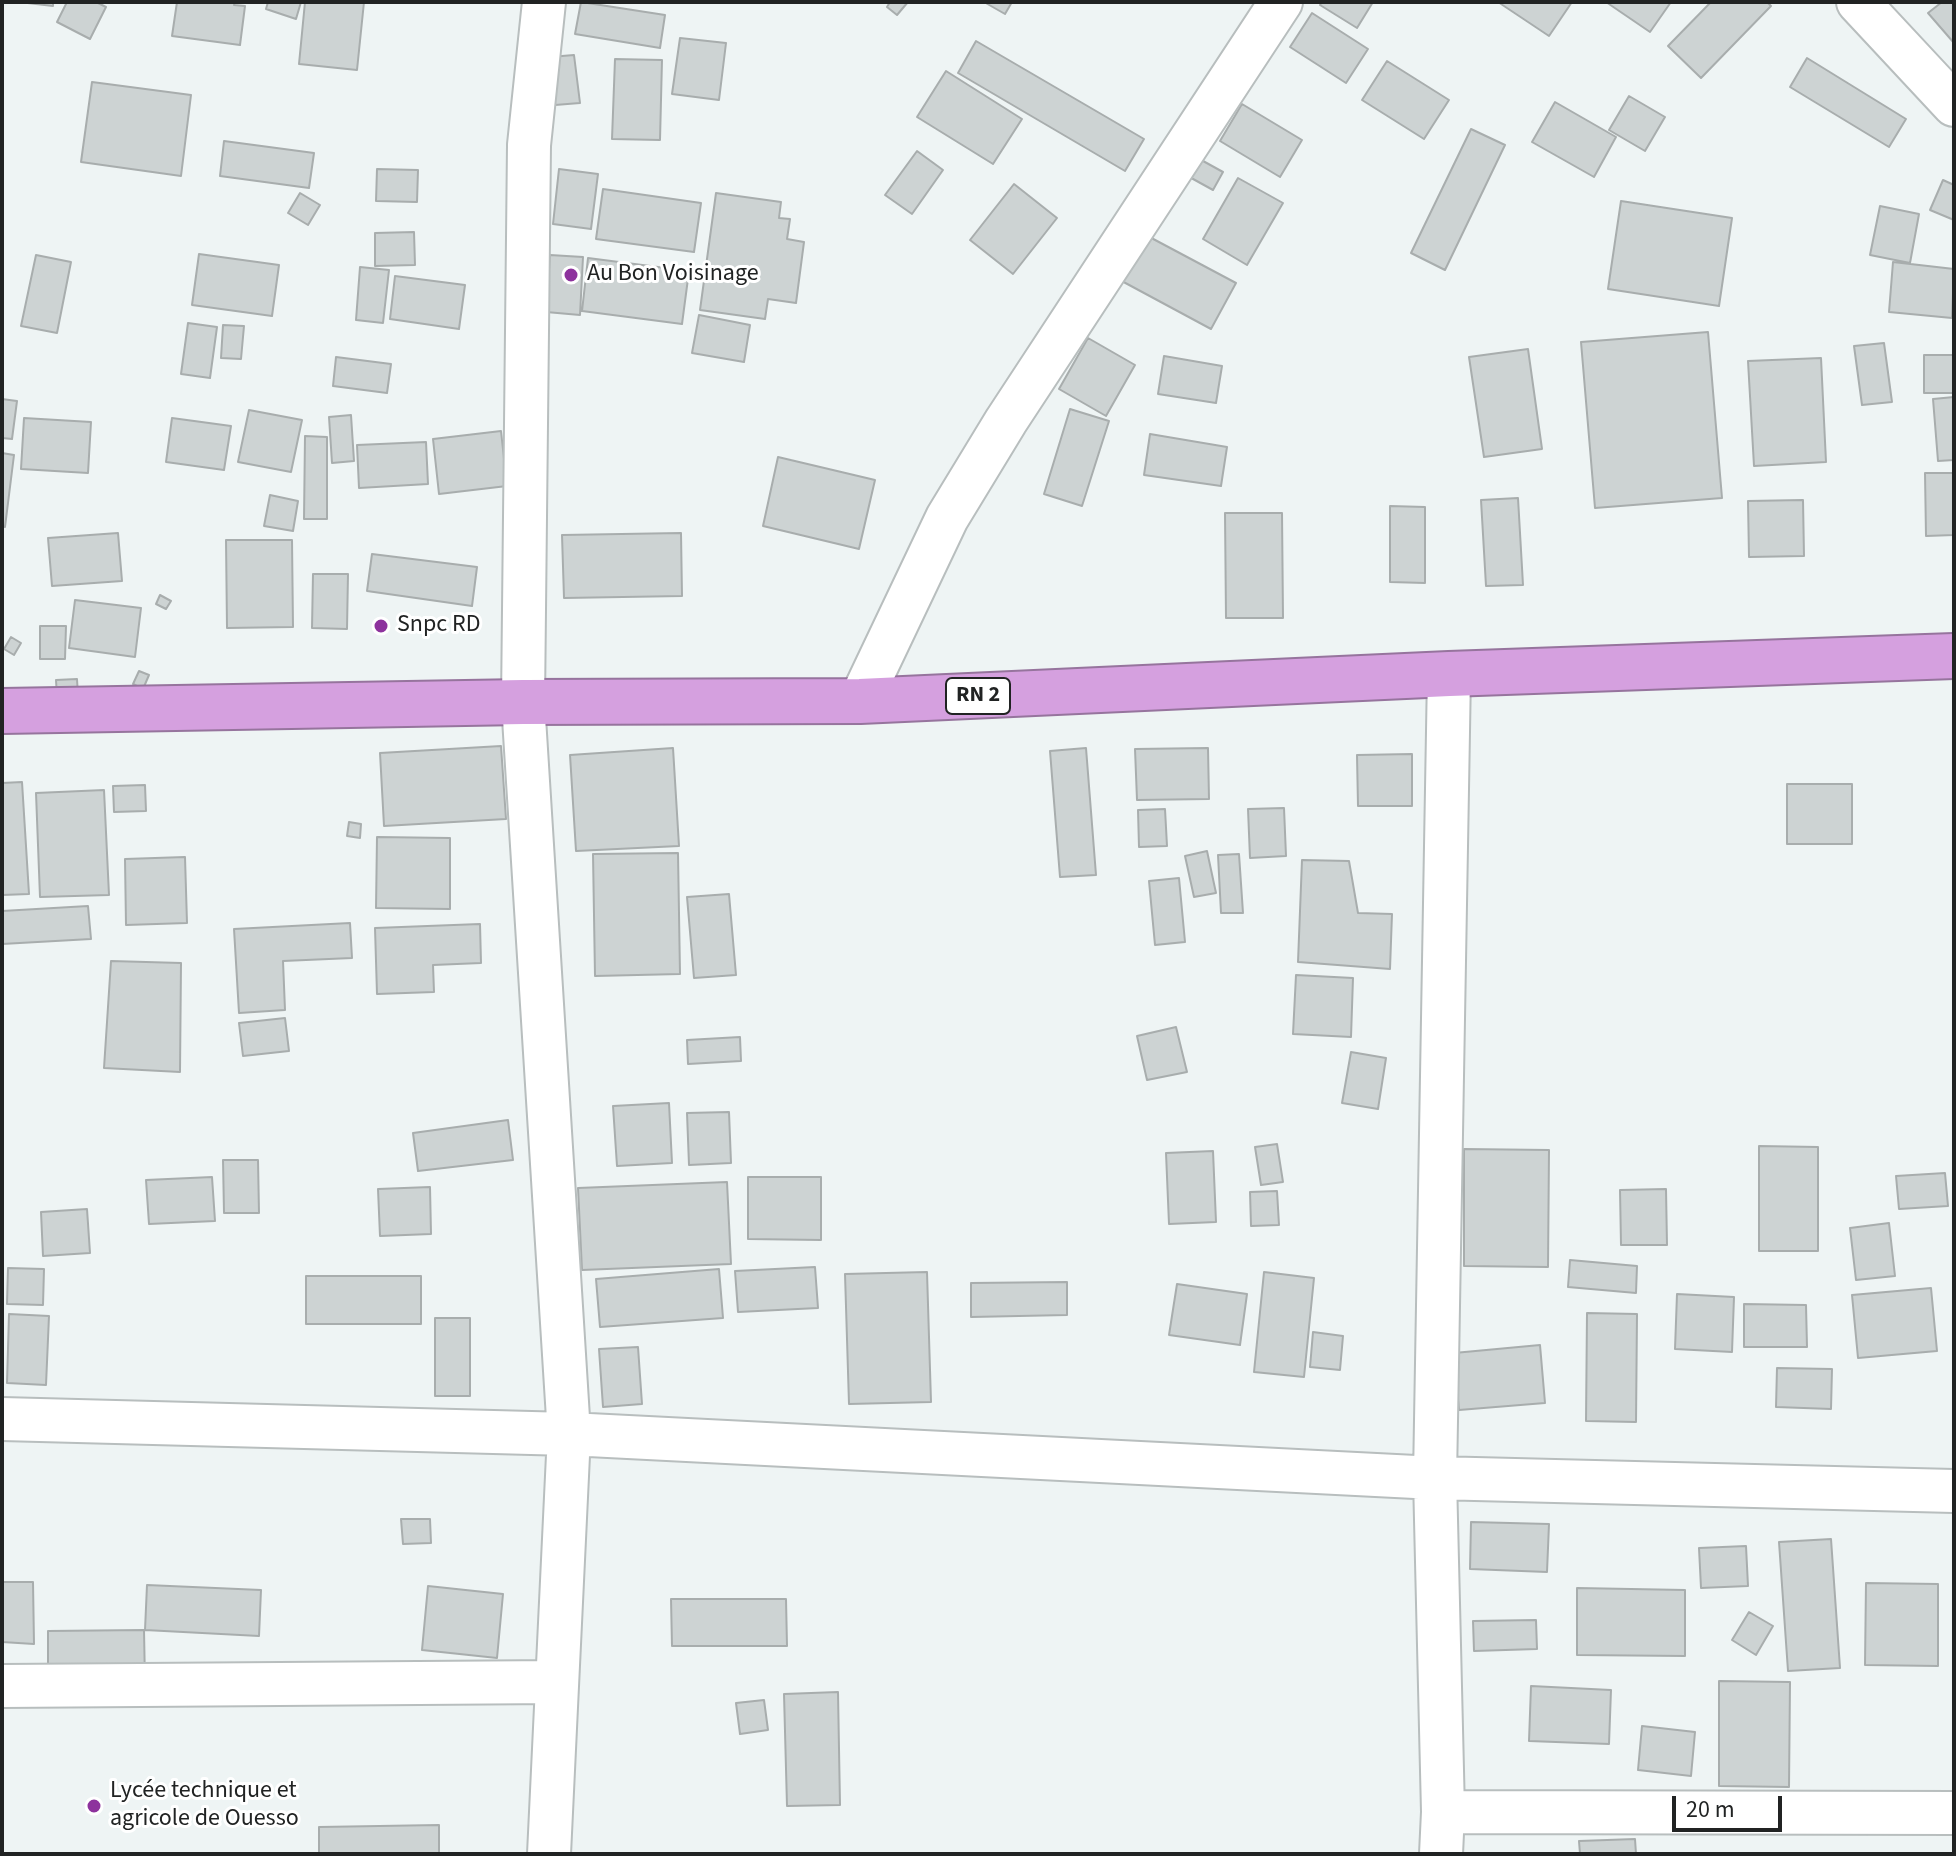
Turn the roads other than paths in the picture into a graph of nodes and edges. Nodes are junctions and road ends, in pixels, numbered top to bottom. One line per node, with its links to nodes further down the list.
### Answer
1 (544, 2): 8 (street)
2 (1281, 2): 7 (street)
3 (1858, 2): 4 (street)
4 (1954, 105)
5 (1954, 656): 6 (highway, RN 2)
6 (1449, 674): 7 (highway, RN 2); 12 (street)
7 (860, 701): 8 (highway, RN 2)
8 (523, 702): 9 (highway, RN 2); 11 (street)
9 (2, 711)
10 (2, 1419): 11 (street)
11 (569, 1434): 12 (street); 14 (street)
12 (1435, 1478): 13 (street); 16 (street)
13 (1954, 1491)
14 (557, 1682): 15 (street); 18 (street)
15 (2, 1686)
16 (1443, 1812): 17 (street); 19 (street)
17 (1954, 1813)
18 (549, 1854)
19 (1441, 1854)

